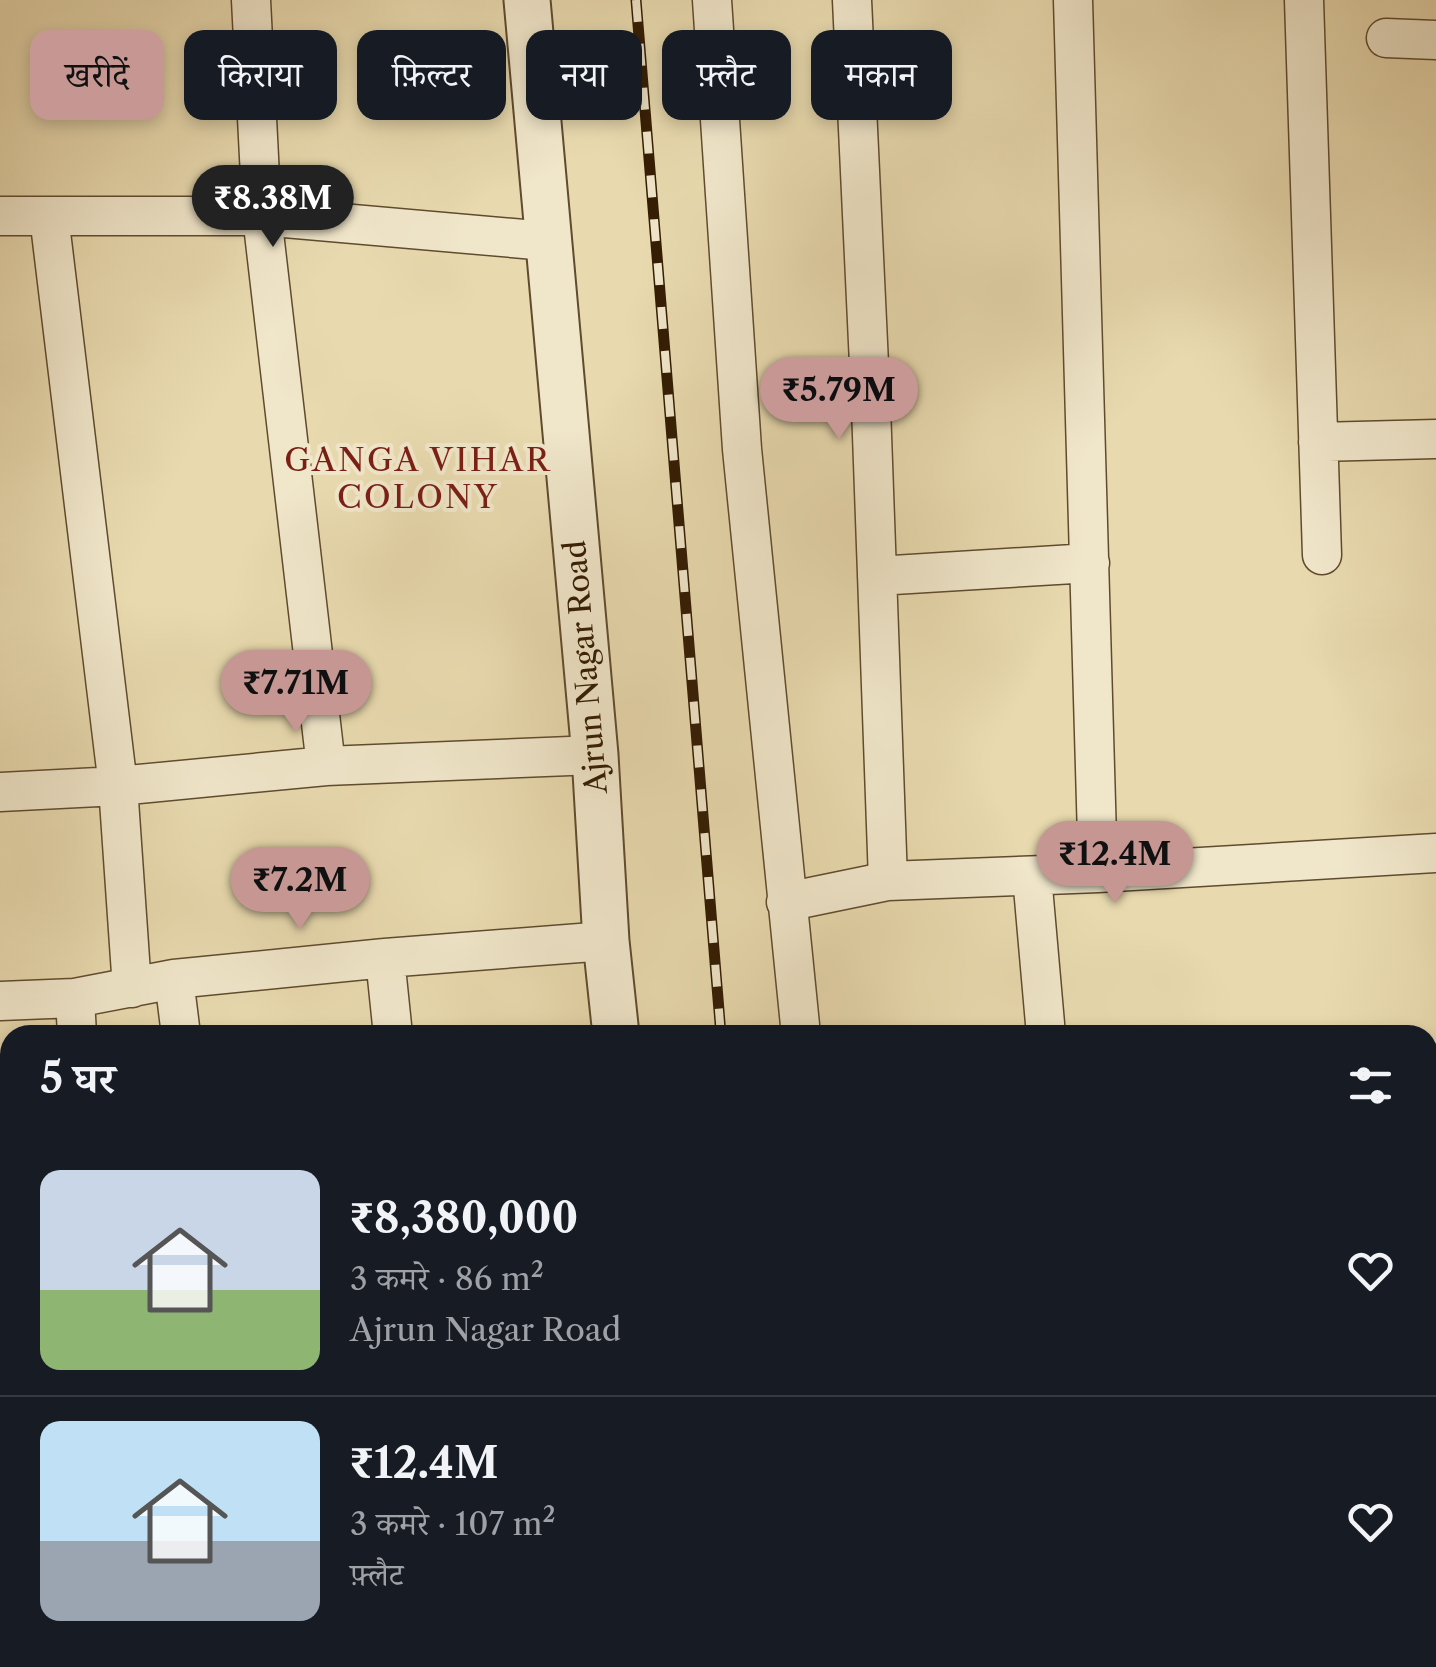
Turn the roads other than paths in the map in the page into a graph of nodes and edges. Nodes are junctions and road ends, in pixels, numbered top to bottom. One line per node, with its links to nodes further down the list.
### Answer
1 (252, 0): 11 (street)
2 (527, 0): 12 (street, Ajrun Nagar Road)
3 (712, 0): 26 (street)
4 (852, 0): 17 (street)
5 (1073, 0): 16 (street)
6 (1304, 0): 14 (street)
7 (1386, 38): 8 (street)
8 (1436, 40)
9 (0, 216): 10 (street)
10 (49, 216): 11 (street); 20 (street)
11 (262, 216): 12 (street); 19 (street)
12 (547, 241): 18 (street, Ajrun Nagar Road)
13 (1436, 439): 14 (street)
14 (1318, 442): 15 (street)
15 (1322, 554)
16 (1090, 564): 17 (street); 23 (street)
17 (877, 576): 25 (street)
18 (595, 754): 19 (street); 27 (street, Ajrun Nagar Road)
19 (326, 766): 20 (street)
20 (118, 786): 21 (street); 30 (street)
21 (0, 792)
22 (1436, 853): 23 (street)
23 (1098, 873): 24 (street)
24 (1032, 876): 25 (street); 37 (street)
25 (888, 881): 26 (street)
26 (786, 902): 36 (street)
27 (606, 942): 28 (street); 35 (street, Ajrun Nagar Road)
28 (385, 958): 29 (street); 34 (street)
29 (174, 979): 30 (street); 33 (street)
30 (132, 988): 32 (street)
31 (0, 1001): 32 (street)
32 (76, 1016)
33 (180, 1025)
34 (392, 1025)
35 (615, 1025)
36 (800, 1025)
37 (1045, 1025)

